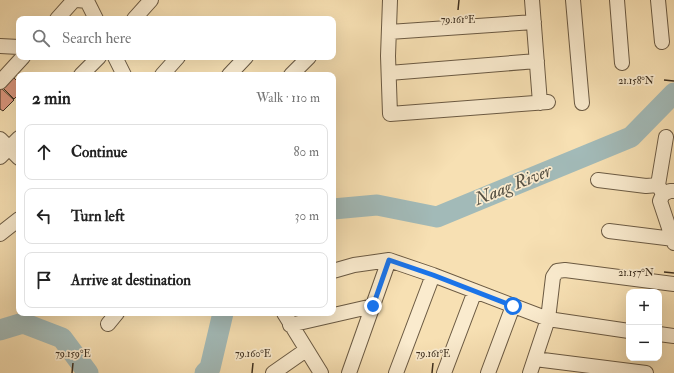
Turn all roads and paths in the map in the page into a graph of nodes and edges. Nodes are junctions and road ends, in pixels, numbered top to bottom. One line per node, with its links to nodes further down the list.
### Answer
1 (75, 0): 8 (street); 9 (street)
2 (151, 0): 10 (street)
3 (390, 0): 12 (street)
4 (532, 0): 11 (street)
5 (572, 0): 31 (street)
6 (616, 0): 23 (street)
7 (658, 0): 13 (street)
8 (60, 16)
9 (94, 16)
10 (137, 16)
11 (534, 22): 12 (street); 22 (street)
12 (389, 32): 29 (street)
13 (662, 42)
14 (0, 46): 15 (street)
15 (16, 47)
16 (20, 60): 30 (street)
17 (96, 60): 24 (street)
18 (116, 60): 25 (street)
19 (175, 60): 26 (street)
20 (243, 60): 27 (street)
21 (306, 60): 28 (street)
22 (537, 61): 29 (street); 29 (street)
23 (622, 63)
24 (84, 72)
25 (122, 72)
26 (165, 72)
27 (232, 72)
28 (294, 72)
29 (389, 73)
30 (0, 82)
31 (582, 103)
32 (666, 137): 37 (street)
33 (16, 140): 34 (street)
34 (3, 148): 35 (street)
35 (16, 156)
36 (598, 180): 37 (street)
37 (665, 190): 41 (street)
38 (16, 221): 40 (street)
39 (609, 231): 41 (street)
40 (0, 234)
41 (674, 240)
42 (389, 260): 43 (street); 44 (street); 47 (street)
43 (336, 270)
44 (433, 275): 46 (street); 63 (street)
45 (674, 284): 53 (street)
46 (475, 291): 48 (street); 64 (street)
47 (373, 306): 49 (street); 62 (street)
48 (513, 306): 53 (street); 65 (street)
49 (336, 312)
50 (115, 316): 54 (street)
51 (307, 316): 52 (street)
52 (287, 319): 58 (street)
53 (548, 319): 55 (street); 59 (street)
54 (108, 324)
55 (626, 331)
56 (662, 334): 57 (street)
57 (674, 336)
58 (306, 350): 60 (street); 61 (street)
59 (535, 359): 66 (street); 67 (street)
60 (273, 373)
61 (321, 373)
62 (349, 373)
63 (396, 373)
64 (444, 373)
65 (488, 373)
66 (530, 373)
67 (646, 373)

